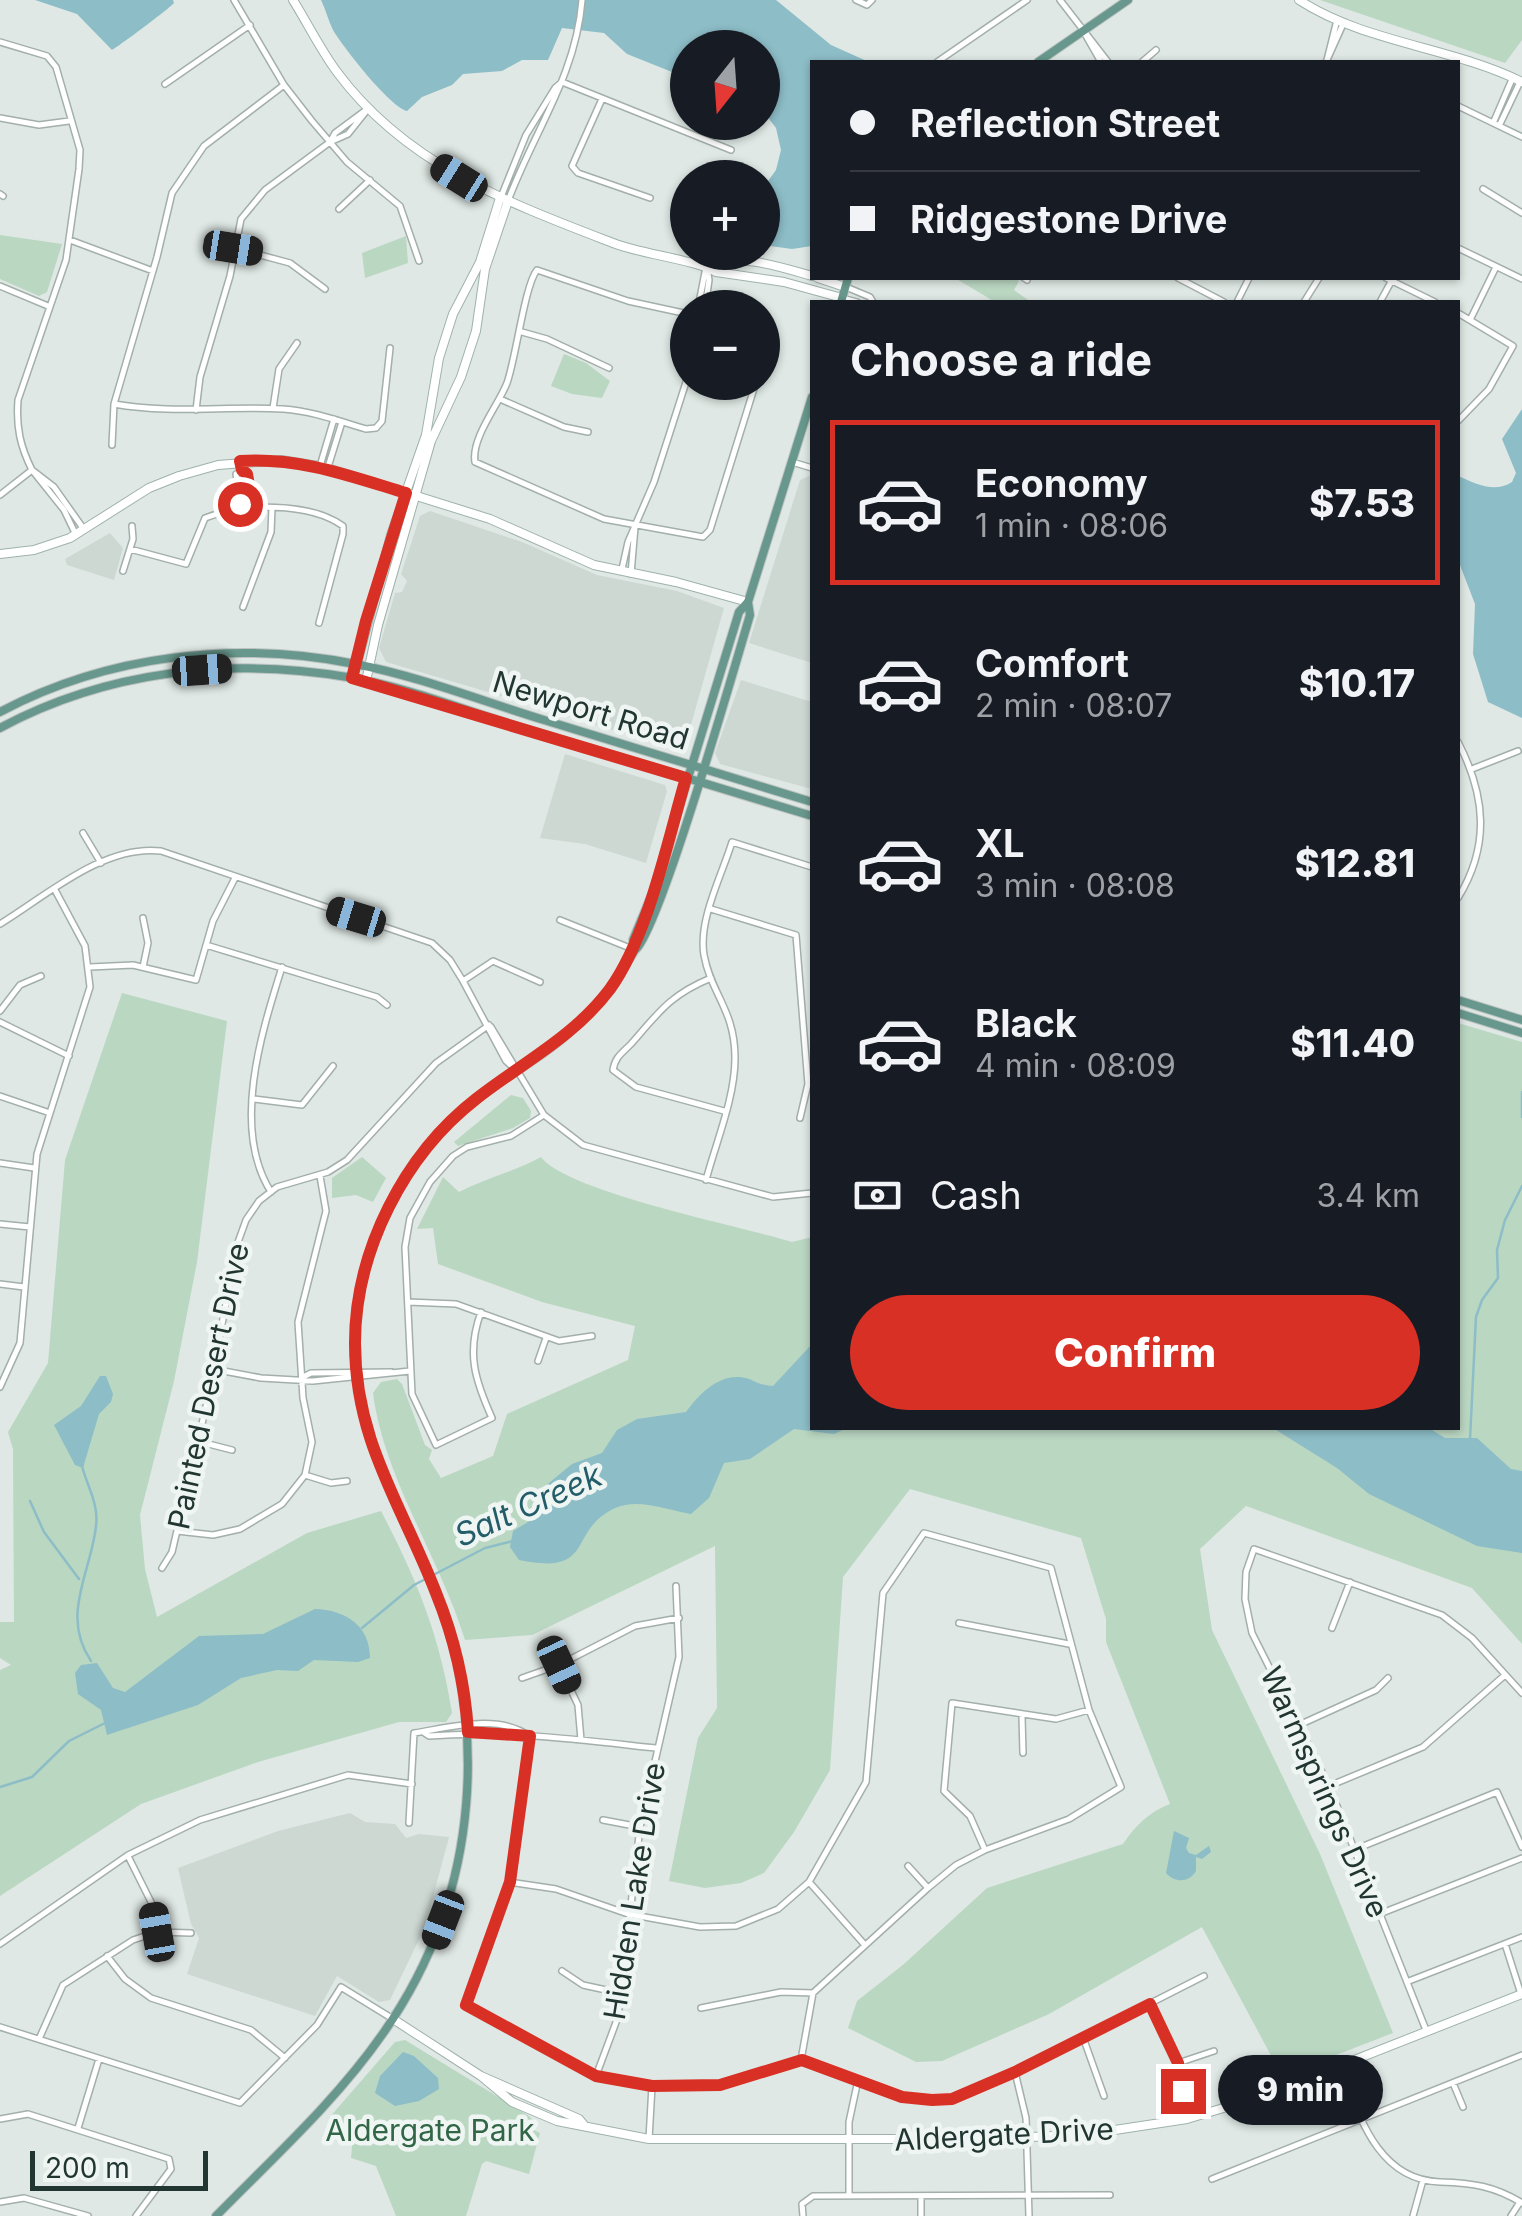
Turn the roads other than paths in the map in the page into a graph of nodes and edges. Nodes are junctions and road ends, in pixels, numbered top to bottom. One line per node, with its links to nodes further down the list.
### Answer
1 (234, 0): 11 (street)
2 (293, 0): 28 (street)
3 (582, 0): 23 (street)
4 (856, 0): 9 (street)
5 (1027, 0): 15 (street)
6 (1060, 0): 12 (street)
7 (1128, 0): 12 (main road)
8 (1299, 0): 10 (street)
9 (869, 2)
10 (1340, 21): 19 (street); 20 (street)
11 (250, 24): 24 (street); 25 (street)
12 (1083, 32): 16 (main road); 17 (street)
13 (0, 42): 30 (street)
14 (1156, 50): 18 (street)
15 (940, 60)
16 (1041, 60)
17 (1103, 60)
18 (1144, 60)
19 (1327, 60)
20 (1458, 60)
21 (1460, 61): 22 (street)
22 (1518, 80): 31 (street)
23 (562, 82): 26 (street); 38 (street)
24 (165, 84)
25 (284, 84): 33 (street); 49 (street)
26 (602, 99): 34 (street); 37 (street)
27 (1460, 107): 31 (street)
28 (368, 109): 33 (street); 38 (street)
29 (0, 118): 30 (street)
30 (69, 121): 41 (street)
31 (1497, 123): 32 (street)
32 (1522, 137)
33 (330, 142): 35 (street); 42 (street)
34 (731, 150)
35 (370, 180): 39 (street); 45 (street)
36 (1483, 189): 40 (street)
37 (650, 198)
38 (504, 199): 44 (street); 90 (street); 90 (street)
39 (340, 209)
40 (1522, 213)
41 (70, 240): 49 (street); 61 (street)
42 (233, 248): 56 (street); 75 (street)
43 (1460, 249): 46 (street)
44 (670, 259)
45 (420, 261)
46 (1496, 267): 51 (street); 64 (street)
47 (713, 270): 57 (street)
48 (780, 270): 50 (street)
49 (153, 271): 72 (street)
50 (810, 276)
51 (1522, 279)
52 (1182, 280): 59 (street)
53 (1391, 280): 60 (street)
54 (847, 282): 57 (main road); 58 (street)
55 (0, 286): 61 (street)
56 (325, 289)
57 (842, 300)
58 (872, 300)
59 (1220, 300)
60 (1431, 300)
61 (48, 306): 86 (street)
62 (670, 310): 65 (street)
63 (1460, 314): 64 (street)
64 (1471, 318): 76 (street)
65 (522, 332): 68 (street); 69 (street)
66 (296, 342): 74 (street)
67 (390, 348): 77 (street)
68 (610, 368)
69 (500, 400): 78 (street); 97 (street)
70 (680, 400): 97 (street)
71 (750, 400): 97 (street)
72 (114, 404): 75 (street); 80 (street)
73 (810, 404): 82 (main road)
74 (273, 409): 75 (street); 77 (street)
75 (196, 410)
76 (1460, 419)
77 (338, 420): 79 (street); 81 (street)
78 (588, 432)
79 (327, 442): 81 (street); 84 (street)
80 (112, 444)
81 (335, 444): 84 (street)
82 (792, 462): 85 (street); 105 (main road)
83 (241, 466): 84 (street); 87 (street); 88 (street); 98 (street)
84 (323, 467): 90 (street)
85 (810, 467)
86 (32, 470): 89 (street); 91 (street); 92 (street)
87 (249, 487): 88 (street); 94 (street)
88 (238, 488): 95 (street)
89 (58, 491): 92 (street); 98 (street)
90 (411, 494): 104 (street); 108 (street); 109 (street)
91 (0, 495)
92 (52, 497): 98 (street)
93 (272, 508): 94 (street); 106 (street); 107 (street)
94 (253, 509): 95 (street)
95 (241, 510): 100 (street)
96 (132, 526): 100 (street)
97 (635, 526): 99 (street); 101 (street)
98 (80, 533): 102 (street)
99 (627, 548): 101 (street); 104 (street)
100 (130, 549): 103 (street)
101 (635, 550): 104 (street)
102 (0, 554)
103 (124, 571)
104 (626, 573): 105 (street)
105 (748, 602): 116 (main road); 117 (main road)
106 (244, 607)
107 (318, 622)
108 (355, 664): 109 (main road, Newport Road); 110 (street); 112 (main road, Newport Road)
109 (369, 667): 111 (street); 116 (main road, Newport Road)
110 (352, 678): 111 (main road, Newport Road); 113 (main road, Newport Road)
111 (366, 681): 119 (main road, Newport Road)
112 (0, 712)
113 (0, 728)
114 (1460, 746): 118 (street)
115 (1518, 751): 118 (street)
116 (690, 764): 117 (main road, Newport Road); 119 (main road)
117 (703, 768): 120 (main road); 121 (main road, Newport Road)
118 (1472, 769): 128 (street)
119 (686, 778): 120 (main road, Newport Road); 134 (main road)
120 (698, 781): 122 (main road, Newport Road); 134 (main road)
121 (810, 801)
122 (810, 815)
123 (83, 833): 124 (street)
124 (101, 863): 126 (street); 127 (street)
125 (810, 866): 129 (street)
126 (235, 878): 133 (street); 140 (street)
127 (55, 890): 132 (street); 135 (street)
128 (1460, 895)
129 (711, 909): 139 (street); 151 (street)
130 (143, 918): 136 (street)
131 (560, 920): 134 (street)
132 (0, 924)
133 (206, 944): 136 (street); 137 (street)
134 (634, 950): 153 (main road)
135 (90, 966): 136 (street); 150 (street)
136 (143, 967)
137 (282, 967): 143 (street); 155 (street)
138 (41, 976): 144 (street)
139 (710, 978): 156 (street); 156 (street)
140 (463, 981): 141 (street); 148 (street)
141 (540, 982)
142 (1460, 1001): 146 (main road)
143 (387, 1005)
144 (0, 1011)
145 (1460, 1014): 149 (main road)
146 (1522, 1020)
147 (0, 1022): 150 (street)
148 (489, 1025): 153 (street); 162 (street)
149 (1522, 1033)
150 (69, 1056): 157 (street)
151 (809, 1059): 159 (street)
152 (333, 1066): 155 (street)
153 (517, 1070): 158 (street); 177 (main road)
154 (0, 1096): 157 (street)
155 (254, 1099): 164 (street)
156 (724, 1112): 163 (street)
157 (50, 1113): 161 (street)
158 (544, 1115): 163 (street); 170 (street)
159 (800, 1118)
160 (0, 1163): 161 (street)
161 (34, 1168): 167 (street)
162 (320, 1174): 164 (street); 178 (street)
163 (706, 1180): 165 (street)
164 (270, 1192): 175 (street, Painted Desert Drive)
165 (810, 1193)
166 (0, 1224): 167 (street)
167 (30, 1227): 169 (street)
168 (0, 1284): 169 (street)
169 (24, 1287): 179 (street)
170 (408, 1302): 171 (street); 176 (street)
171 (480, 1312): 173 (street); 176 (street)
172 (592, 1336): 173 (street)
173 (546, 1338): 174 (street)
174 (538, 1361)
175 (214, 1369): 178 (street); 180 (street, Painted Desert Drive)
176 (410, 1371): 177 (street)
177 (357, 1374): 178 (street); 200 (main road)
178 (301, 1378): 182 (street)
179 (0, 1387)
180 (197, 1441): 181 (street); 184 (street, Painted Desert Drive)
181 (232, 1450)
182 (305, 1475): 183 (street); 184 (street)
183 (348, 1481)
184 (176, 1531): 185 (street, Painted Desert Drive)
185 (162, 1568)
186 (1350, 1582): 190 (street); 193 (street); 199 (street, Warmsprings Drive)
187 (676, 1586): 188 (street, Hidden Lake Drive)
188 (680, 1618): 192 (street); 203 (street, Hidden Lake Drive)
189 (959, 1623): 191 (street)
190 (1332, 1628)
191 (1069, 1644): 197 (street); 217 (street)
192 (559, 1665): 194 (street); 202 (street)
193 (1504, 1674): 196 (street); 206 (street)
194 (522, 1678)
195 (1388, 1678): 199 (street)
196 (1522, 1694)
197 (1089, 1710): 198 (street); 212 (street)
198 (1022, 1717): 204 (street); 212 (street)
199 (1300, 1725): 206 (street, Warmsprings Drive)
200 (468, 1729): 201 (street); 205 (street); 236 (main road)
201 (530, 1736): 202 (street); 216 (street)
202 (582, 1740): 203 (street)
203 (656, 1748): 209 (street, Hidden Lake Drive)
204 (1023, 1753)
205 (412, 1784): 208 (street); 213 (street)
206 (1329, 1786): 211 (street, Warmsprings Drive)
207 (603, 1820): 209 (street)
208 (409, 1822)
209 (640, 1827): 220 (street, Hidden Lake Drive)
210 (1522, 1847): 211 (street)
211 (1355, 1849): 219 (street, Warmsprings Drive)
212 (985, 1850): 218 (street)
213 (128, 1856): 221 (street); 224 (street)
214 (1522, 1858): 219 (street)
215 (908, 1866): 218 (street)
216 (510, 1882): 220 (street); 249 (street)
217 (809, 1882): 220 (street); 225 (street)
218 (928, 1888): 225 (street)
219 (1382, 1913): 230 (street, Warmsprings Drive)
220 (628, 1914): 231 (street, Hidden Lake Drive)
221 (157, 1932): 222 (street); 227 (street)
222 (190, 1934)
223 (1522, 1936): 226 (street)
224 (0, 1944)
225 (864, 1944): 232 (street)
226 (1505, 1944): 230 (street); 233 (street)
227 (107, 1956): 239 (street); 244 (street)
228 (562, 1971): 231 (street)
229 (1204, 1976): 234 (street)
230 (1409, 1981): 238 (street, Warmsprings Drive)
231 (620, 1993): 249 (street, Hidden Lake Drive)
232 (814, 1993): 235 (street); 245 (street)
233 (1521, 1994): 238 (street, Aldergate Drive)
234 (1150, 2004): 240 (street); 246 (street)
235 (701, 2008)
236 (392, 2019): 244 (street); 260 (street, Aldergate Drive); 272 (main road)
237 (0, 2026): 239 (street)
238 (1426, 2032): 247 (street, Aldergate Drive)
239 (39, 2039): 243 (street)
240 (1084, 2040): 248 (street); 253 (street)
241 (1214, 2052): 246 (street)
242 (1522, 2055): 251 (street)
243 (100, 2058): 244 (street); 258 (street)
244 (286, 2058)
245 (802, 2060): 250 (street); 252 (street)
246 (1178, 2063): 255 (street)
247 (1340, 2066): 255 (street, Aldergate Drive); 256 (street)
248 (1015, 2072): 250 (street); 259 (street)
249 (596, 2076): 252 (street)
250 (858, 2079): 261 (street)
251 (1453, 2083): 254 (street); 256 (street)
252 (652, 2086): 260 (street)
253 (1104, 2096)
254 (1463, 2107)
255 (1187, 2118): 259 (street, Aldergate Drive)
256 (1361, 2118): 262 (street); 263 (street)
257 (0, 2120): 258 (street)
258 (78, 2128): 271 (street)
259 (1026, 2138): 261 (street, Aldergate Drive); 267 (street)
260 (649, 2139): 261 (street, Aldergate Drive)
261 (850, 2140): 265 (street)
262 (1212, 2179)
263 (1422, 2180): 269 (street); 276 (street)
264 (1110, 2195): 267 (street)
265 (849, 2196): 266 (street); 273 (street)
266 (921, 2196): 267 (street); 274 (street)
267 (1028, 2196): 275 (street)
268 (0, 2202): 270 (street)
269 (1521, 2203): 277 (street)
270 (88, 2216)
271 (136, 2216)
272 (216, 2216)
273 (803, 2216)
274 (921, 2216)
275 (1029, 2216)
276 (1413, 2216)
277 (1511, 2216)

